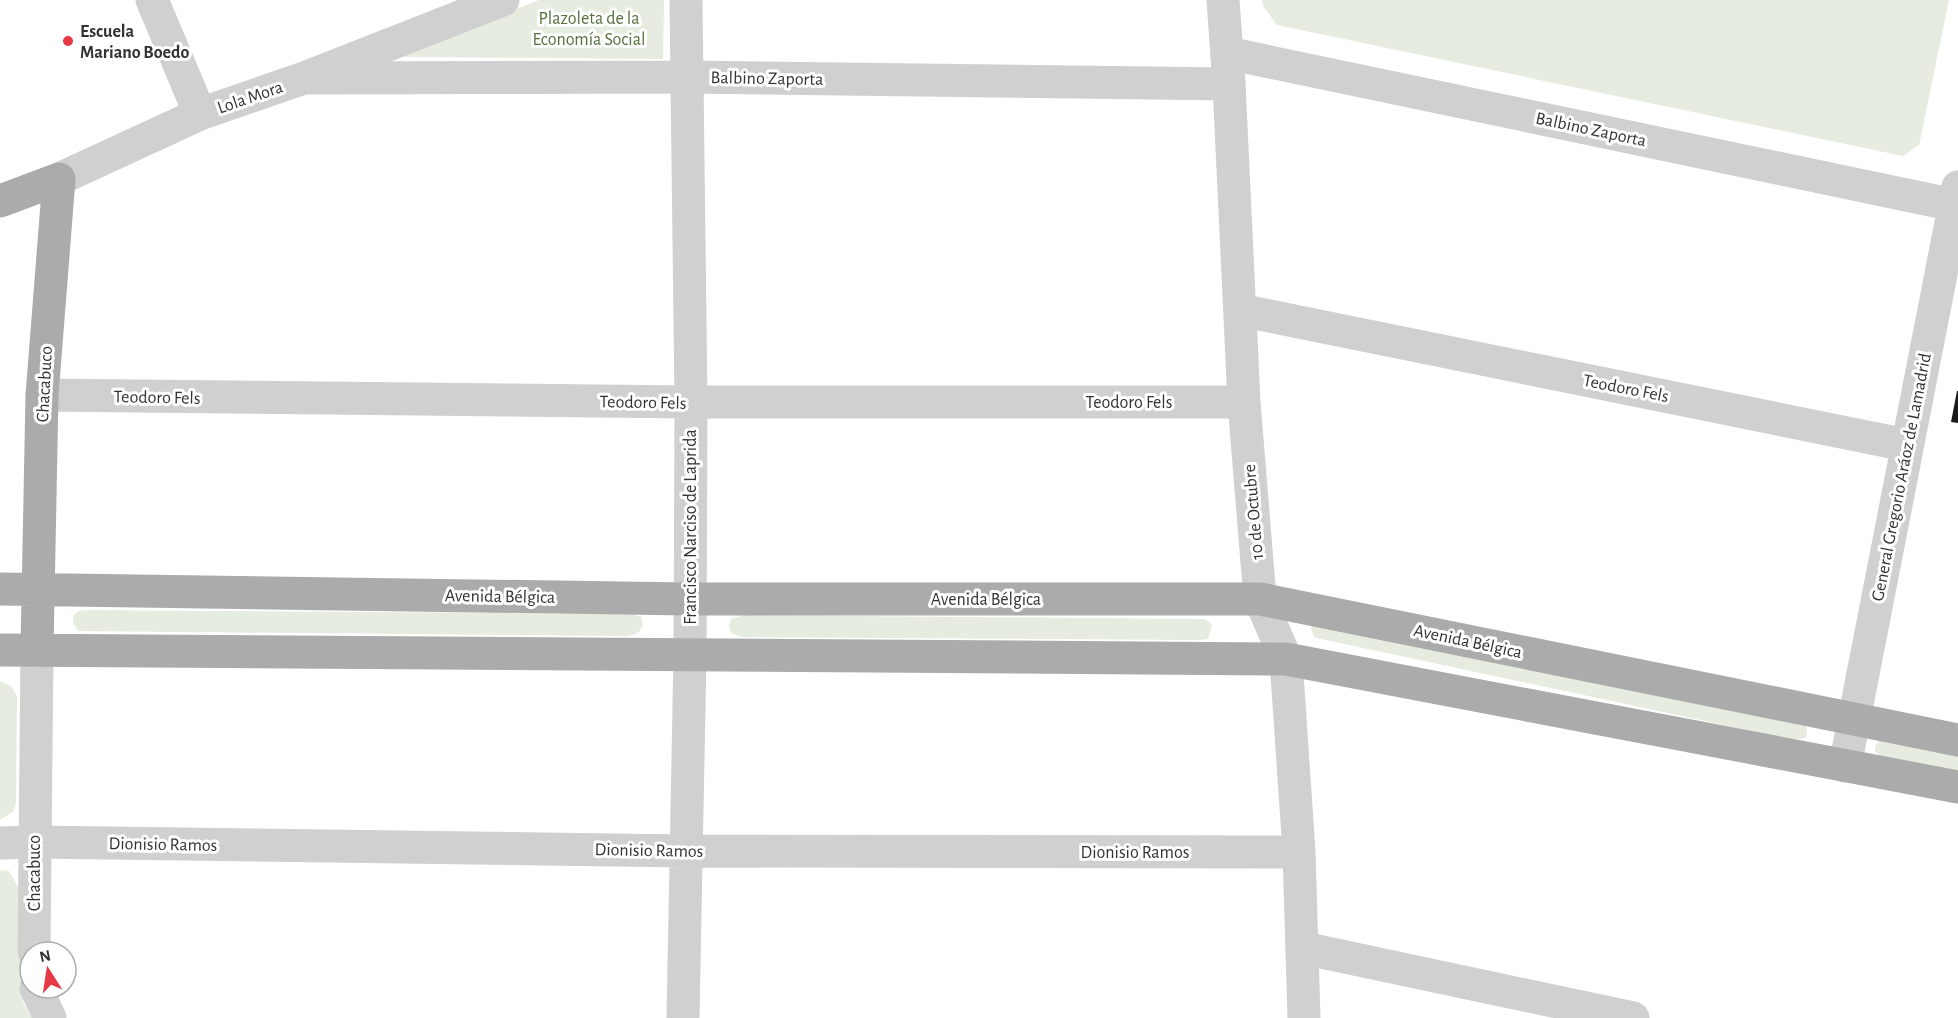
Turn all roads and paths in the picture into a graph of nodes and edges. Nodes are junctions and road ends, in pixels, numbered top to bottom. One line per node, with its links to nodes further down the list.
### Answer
1 (152, 0): 8 (street)
2 (686, 0): 6 (street, Francisco Narciso de Laprida)
3 (1223, 0): 5 (street, 10 de Octubre)
4 (487, 3): 7 (street, Lola Mora)
5 (1228, 68): 6 (street, Balbino Zaporta); 10 (street, Balbino Zaporta); 12 (street, 10 de Octubre)
6 (688, 77): 7 (street, Balbino Zaporta); 14 (street, Francisco Narciso de Laprida)
7 (304, 78): 8 (street, Lola Mora)
8 (200, 114): 9 (street, Lola Mora)
9 (59, 179): 11 (main road, Lola Mora); 13 (main road, Chacabuco)
10 (1956, 196): 16 (street, General Gregorio Aráoz de Lamadrid)
11 (0, 201)
12 (1240, 310): 15 (street, 10 de Octubre); 16 (street, Teodoro Fels)
13 (42, 395): 14 (street, Teodoro Fels); 18 (main road, Chacabuco)
14 (691, 402): 15 (street, Teodoro Fels); 19 (street, Francisco Narciso de Laprida)
15 (1245, 402): 20 (street, 10 de Octubre)
16 (1906, 445): 25 (street, General Gregorio Aráoz de Lamadrid)
17 (0, 589): 18 (main road, Avenida Bélgica)
18 (38, 590): 19 (main road, Avenida Bélgica); 21 (main road, Chacabuco)
19 (690, 599): 20 (main road, Avenida Bélgica); 23 (street, Francisco Narciso de Laprida)
20 (1260, 599): 24 (street, 10 de Octubre); 25 (main road, Avenida Bélgica)
21 (37, 649): 22 (main road); 23 (main road); 29 (street, Chacabuco)
22 (0, 650)
23 (690, 654): 24 (main road); 31 (street, Francisco Narciso de Laprida)
24 (1286, 659): 27 (main road); 32 (street, 10 de Octubre)
25 (1853, 720): 26 (main road, Avenida Bélgica); 27 (street, General Gregorio Aráoz de Lamadrid)
26 (1958, 740)
27 (1845, 766): 28 (main road)
28 (1958, 788)
29 (34, 842): 30 (street, Dionisio Ramos); 31 (street, Dionisio Ramos); 33 (street, Chacabuco)
30 (0, 843)
31 (686, 851): 32 (street, Dionisio Ramos); 37 (street, Francisco Narciso de Laprida)
32 (1299, 852): 34 (street, 10 de Octubre)
33 (34, 940)
34 (1303, 948): 38 (street, 10 de Octubre); 39 (street)
35 (42, 1000): 36 (street)
36 (50, 1018)
37 (683, 1018)
38 (1304, 1018)
39 (1633, 1018)

